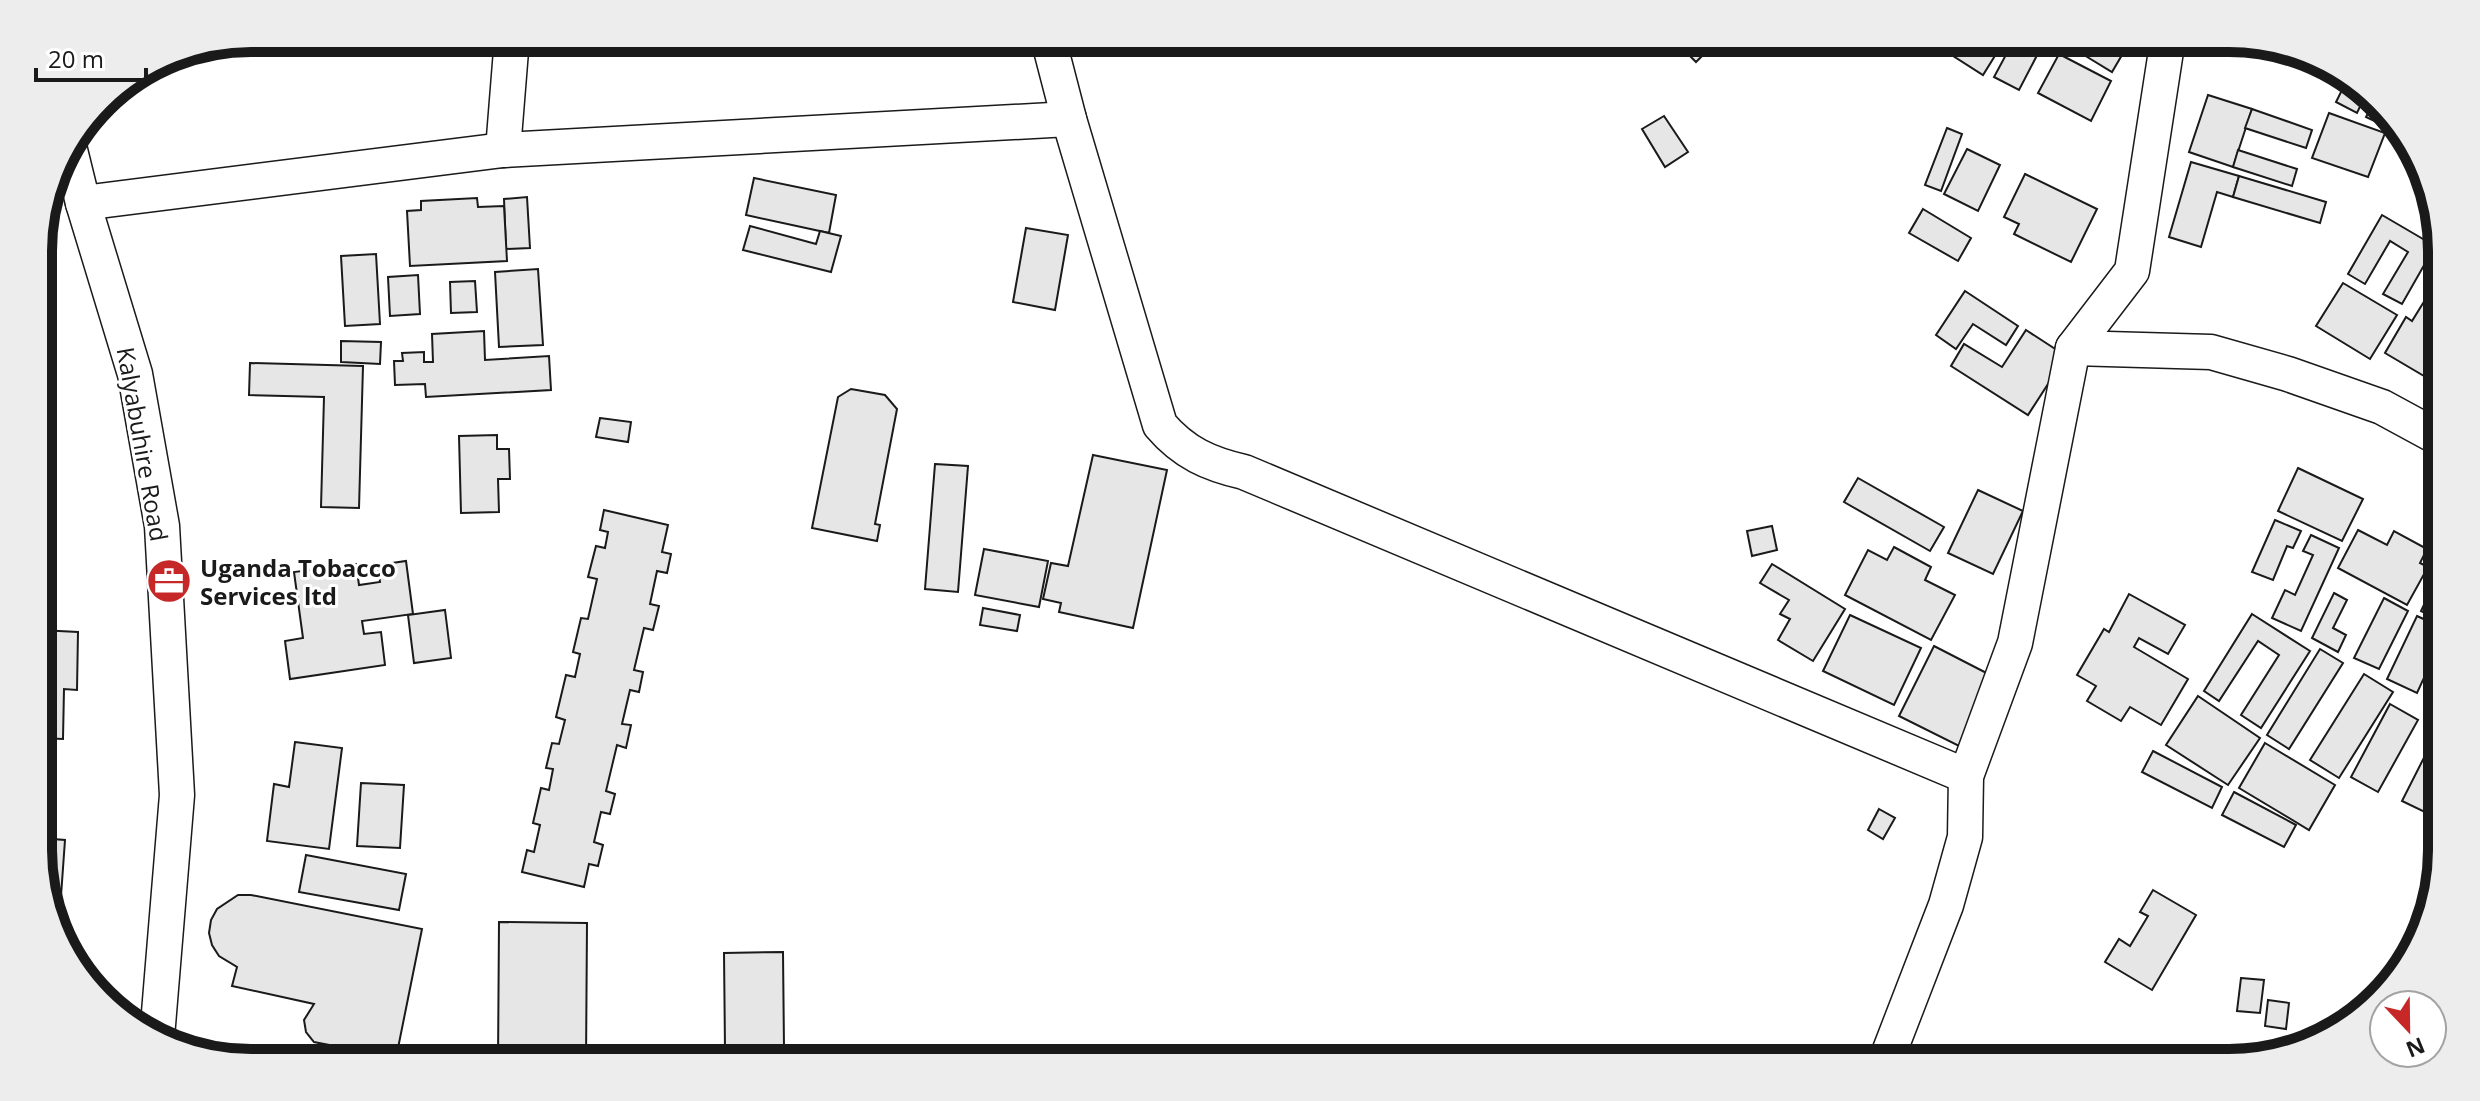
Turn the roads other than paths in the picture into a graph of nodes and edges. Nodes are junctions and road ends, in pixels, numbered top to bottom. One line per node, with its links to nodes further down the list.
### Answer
1 (511, 52): 5 (street)
2 (1052, 52): 4 (street)
3 (2166, 52): 8 (street)
4 (1069, 119): 5 (street); 10 (street)
5 (503, 150): 7 (street)
6 (73, 163): 7 (street, Kalyabuhire Road)
7 (83, 203): 11 (street, Kalyabuhire Road)
8 (2073, 348): 9 (street); 10 (street)
9 (2428, 432)
10 (1966, 776): 12 (street)
11 (158, 1025)
12 (1890, 1049)

